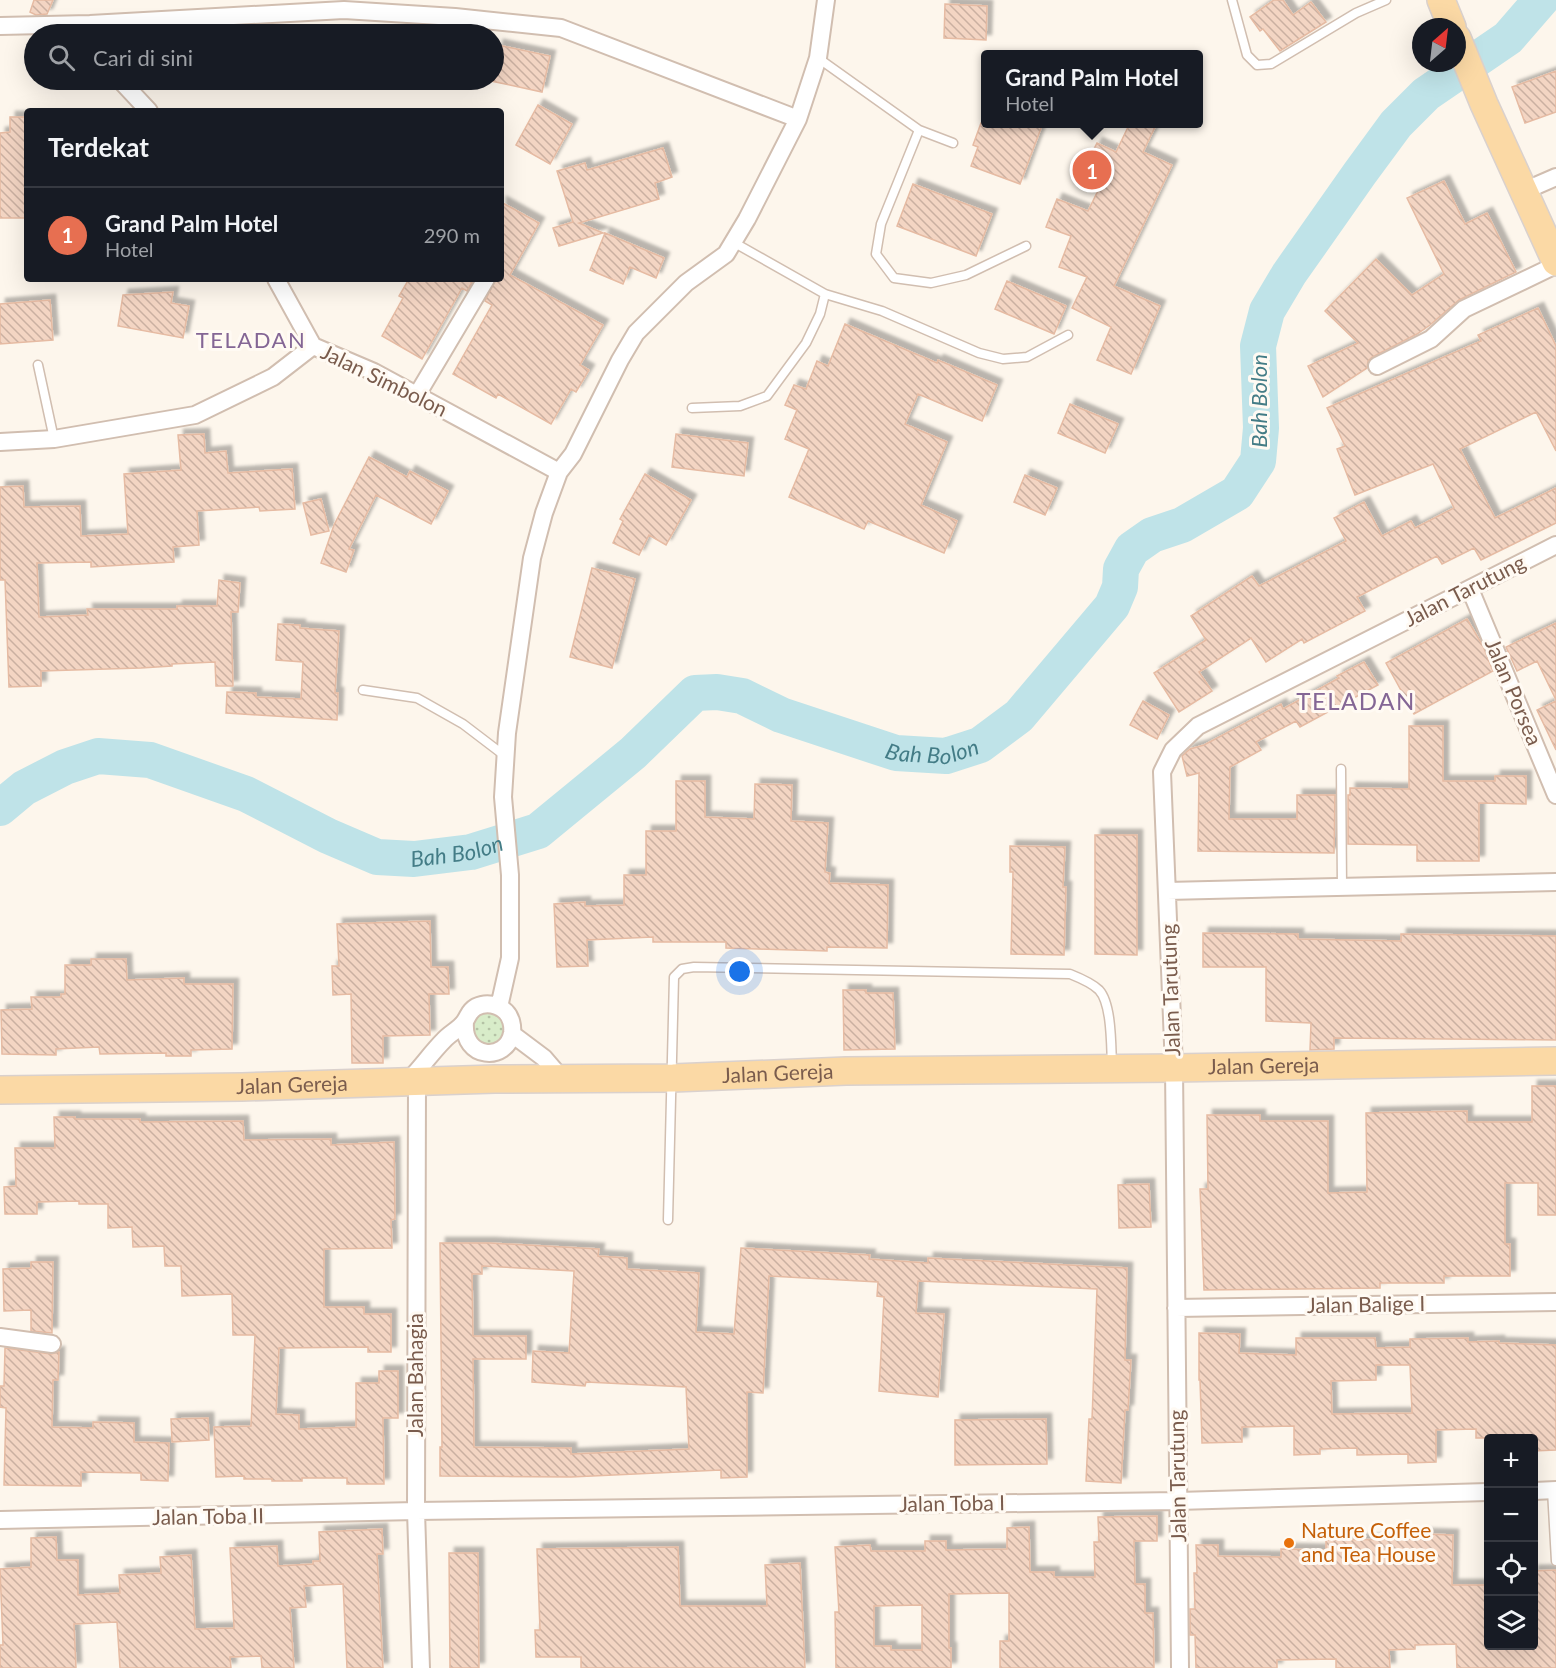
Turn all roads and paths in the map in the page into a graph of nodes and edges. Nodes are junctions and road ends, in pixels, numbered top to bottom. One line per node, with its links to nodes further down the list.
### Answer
1 (826, 0): 7 (street)
2 (1233, 0): 3 (lane)
3 (1386, 0)
4 (2, 21): 5 (street)
5 (35, 24)
6 (158, 24): 11 (street)
7 (818, 58): 11 (street); 12 (lane)
8 (1466, 60): 15 (main road)
9 (129, 90): 10 (street)
10 (146, 108)
11 (798, 119): 16 (street)
12 (919, 130): 13 (lane); 17 (lane)
13 (953, 143)
14 (1556, 177): 15 (street)
15 (1524, 190): 18 (main road)
16 (733, 243): 21 (lane); 30 (street)
17 (1026, 246)
18 (1556, 263): 25 (street)
19 (278, 282): 23 (street)
20 (484, 282): 26 (street)
21 (825, 294): 22 (lane); 27 (lane)
22 (1068, 335)
23 (313, 346): 26 (street, Jalan Simbolon); 28 (street, Jalan Simbolon)
24 (38, 365): 28 (lane)
25 (1377, 366)
26 (417, 395): 30 (street, Jalan Simbolon)
27 (692, 408)
28 (54, 439): 29 (street, Jalan Simbolon)
29 (0, 442)
30 (559, 472): 34 (street)
31 (1556, 545): 32 (street, Jalan Tarutung)
32 (1470, 589): 36 (street, Jalan Porsea); 39 (street, Jalan Tarutung)
33 (363, 690): 34 (lane)
34 (506, 757): 40 (street)
35 (1341, 769): 38 (lane)
36 (1556, 795)
37 (1556, 882): 38 (street)
38 (1342, 887): 39 (street)
39 (1167, 891): 45 (street, Jalan Tarutung)
40 (499, 1006): 41 (street); 42 (street)
41 (465, 1022): 43 (street); 50 (street)
42 (512, 1034): 43 (street); 49 (street)
43 (488, 1053): 48 (street)
44 (1556, 1061): 45 (main road, Jalan Gereja)
45 (1174, 1068): 46 (main road, Jalan Gereja); 54 (street, Jalan Tarutung)
46 (1113, 1069): 47 (main road, Jalan Gereja); 47 (lane)
47 (673, 1078): 49 (main road, Jalan Gereja); 52 (lane)
48 (495, 1079): 49 (main road, Jalan Gereja); 50 (main road, Jalan Gereja)
49 (562, 1079)
50 (413, 1081): 51 (main road, Jalan Gereja); 61 (street, Jalan Bahagia)
51 (0, 1090)
52 (668, 1220)
53 (1556, 1302): 54 (street, Jalan Balige I)
54 (1176, 1308): 60 (street, Jalan Tarutung)
55 (0, 1337): 56 (street)
56 (52, 1344)
57 (1554, 1490): 58 (street); 63 (lane)
58 (1538, 1491)
59 (1484, 1492): 60 (street, Jalan Toba I)
60 (1178, 1501): 61 (street, Jalan Toba I); 65 (street, Jalan Tarutung)
61 (416, 1511): 62 (street, Jalan Toba II); 64 (street, Jalan Bahagia)
62 (0, 1520)
63 (1556, 1561)
64 (421, 1668)
65 (1180, 1668)

